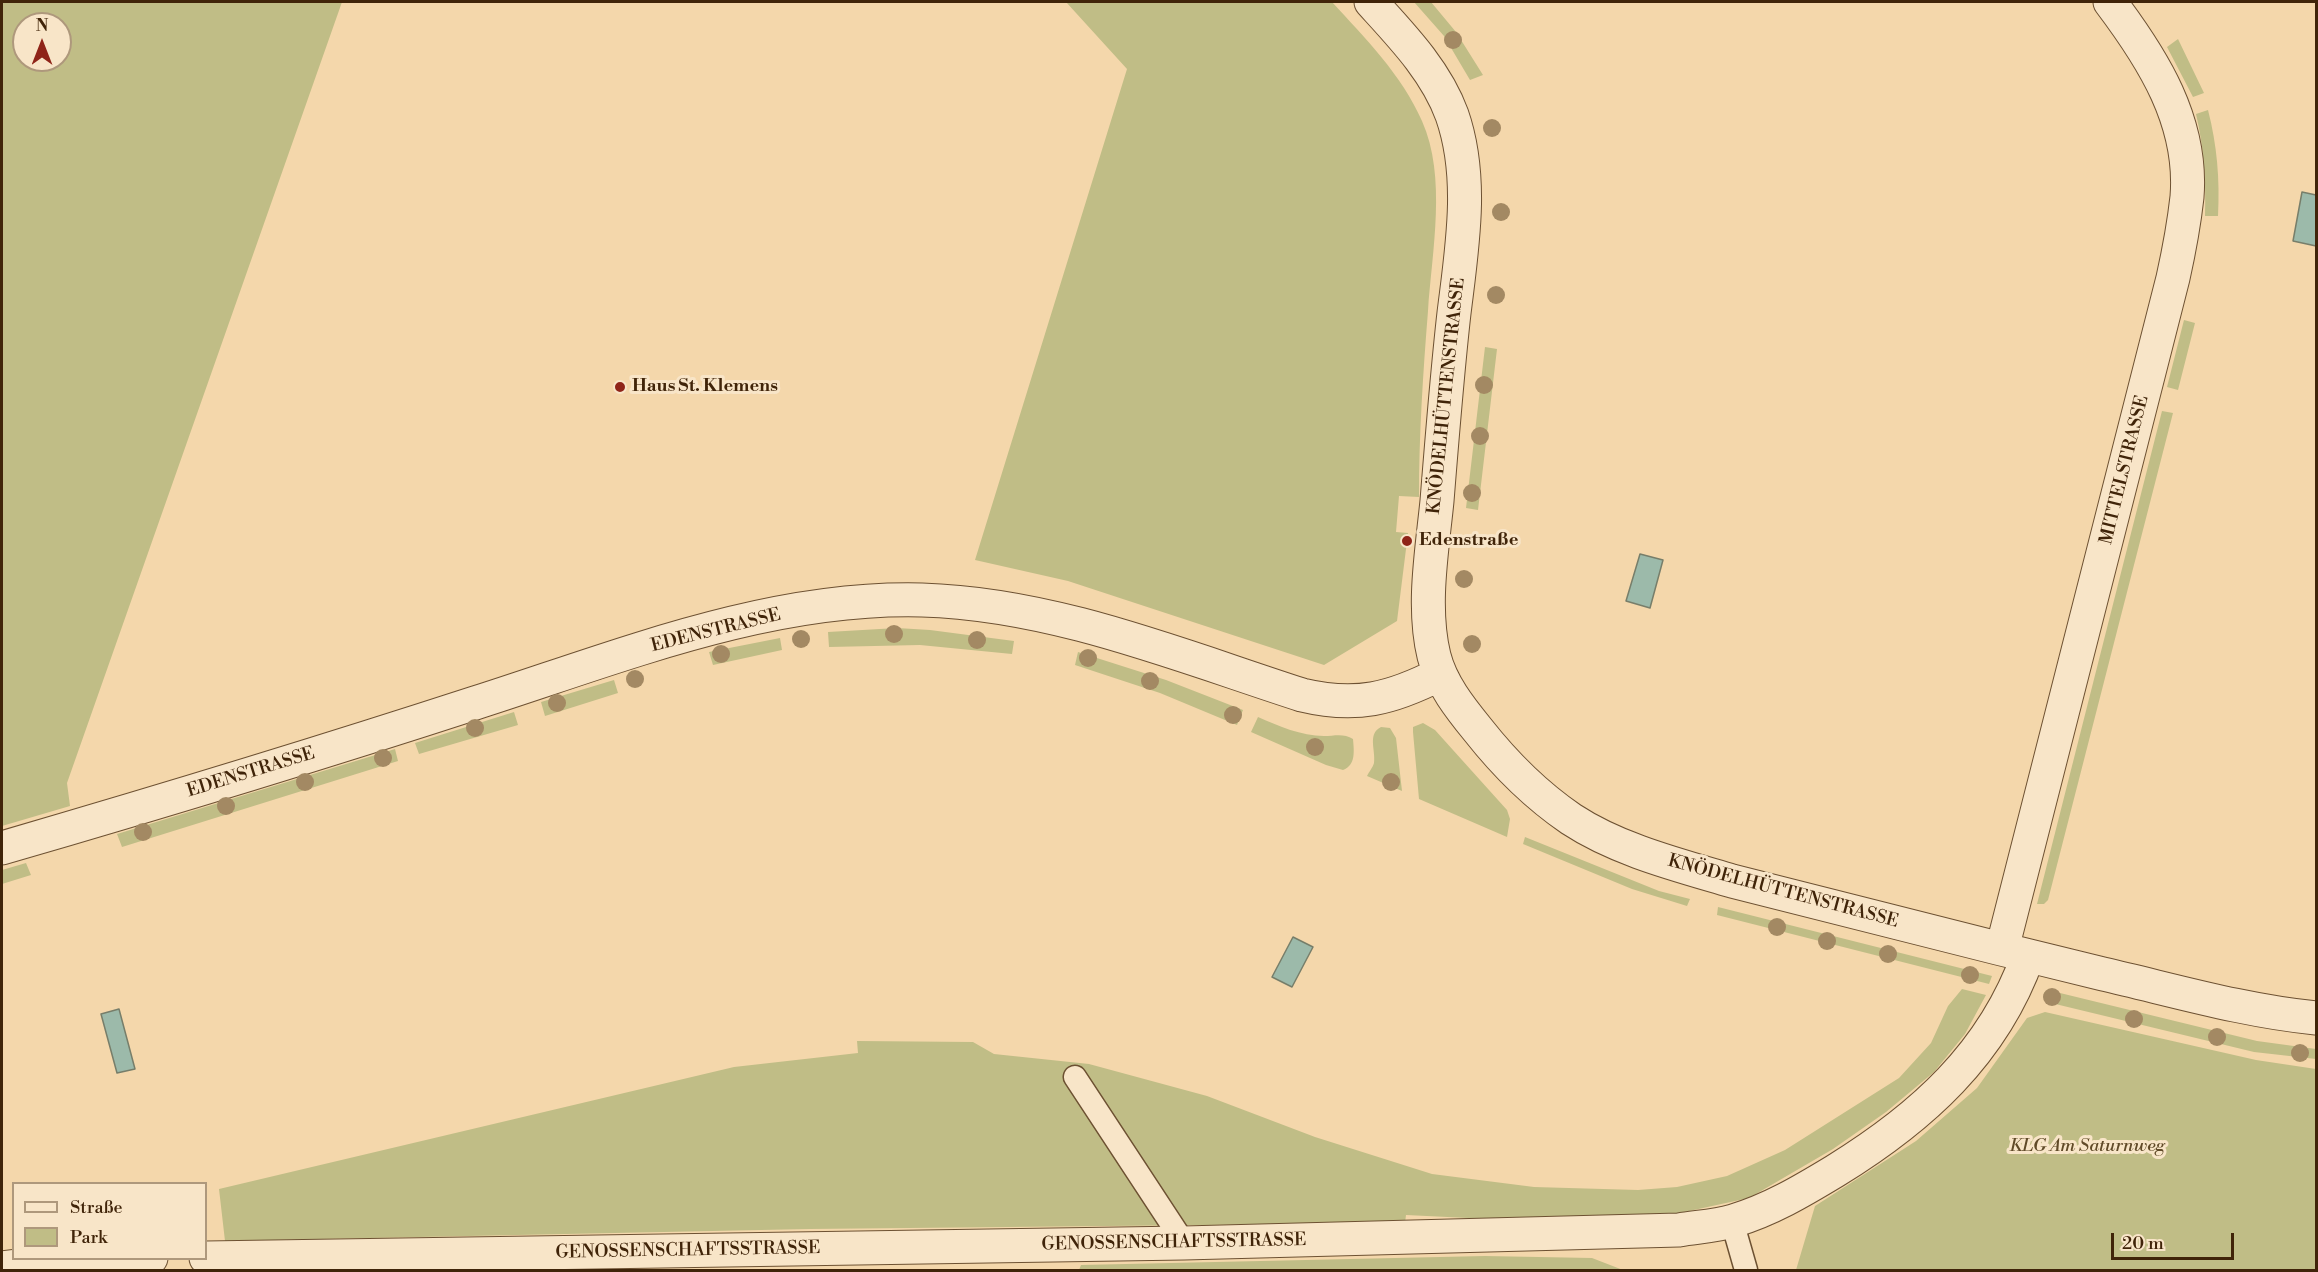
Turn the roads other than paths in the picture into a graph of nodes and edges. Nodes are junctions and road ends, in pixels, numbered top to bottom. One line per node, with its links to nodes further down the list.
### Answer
1 (1371, 2): 3 (street, KNÖDELHÜTTENSTRASSE)
2 (2110, 2): 5 (street, MITTELSTRASSE)
3 (1440, 674): 4 (street, EDENSTRASSE); 5 (street, KNÖDELHÜTTENSTRASSE)
4 (2, 848)
5 (2015, 952): 6 (street, KNÖDELHÜTTENSTRASSE); 8 (street, GENOSSENSCHAFTSSTRASSE)
6 (2316, 1018)
7 (1075, 1077): 9 (lane)
8 (1732, 1221): 9 (street, GENOSSENSCHAFTSSTRASSE); 14 (lane)
9 (1184, 1243): 11 (street, GENOSSENSCHAFTSSTRASSE)
10 (207, 1258): 11 (street, GENOSSENSCHAFTSSTRASSE)
11 (1020, 1258)
12 (58, 1260): 13 (street)
13 (2, 1268)
14 (1746, 1270)

